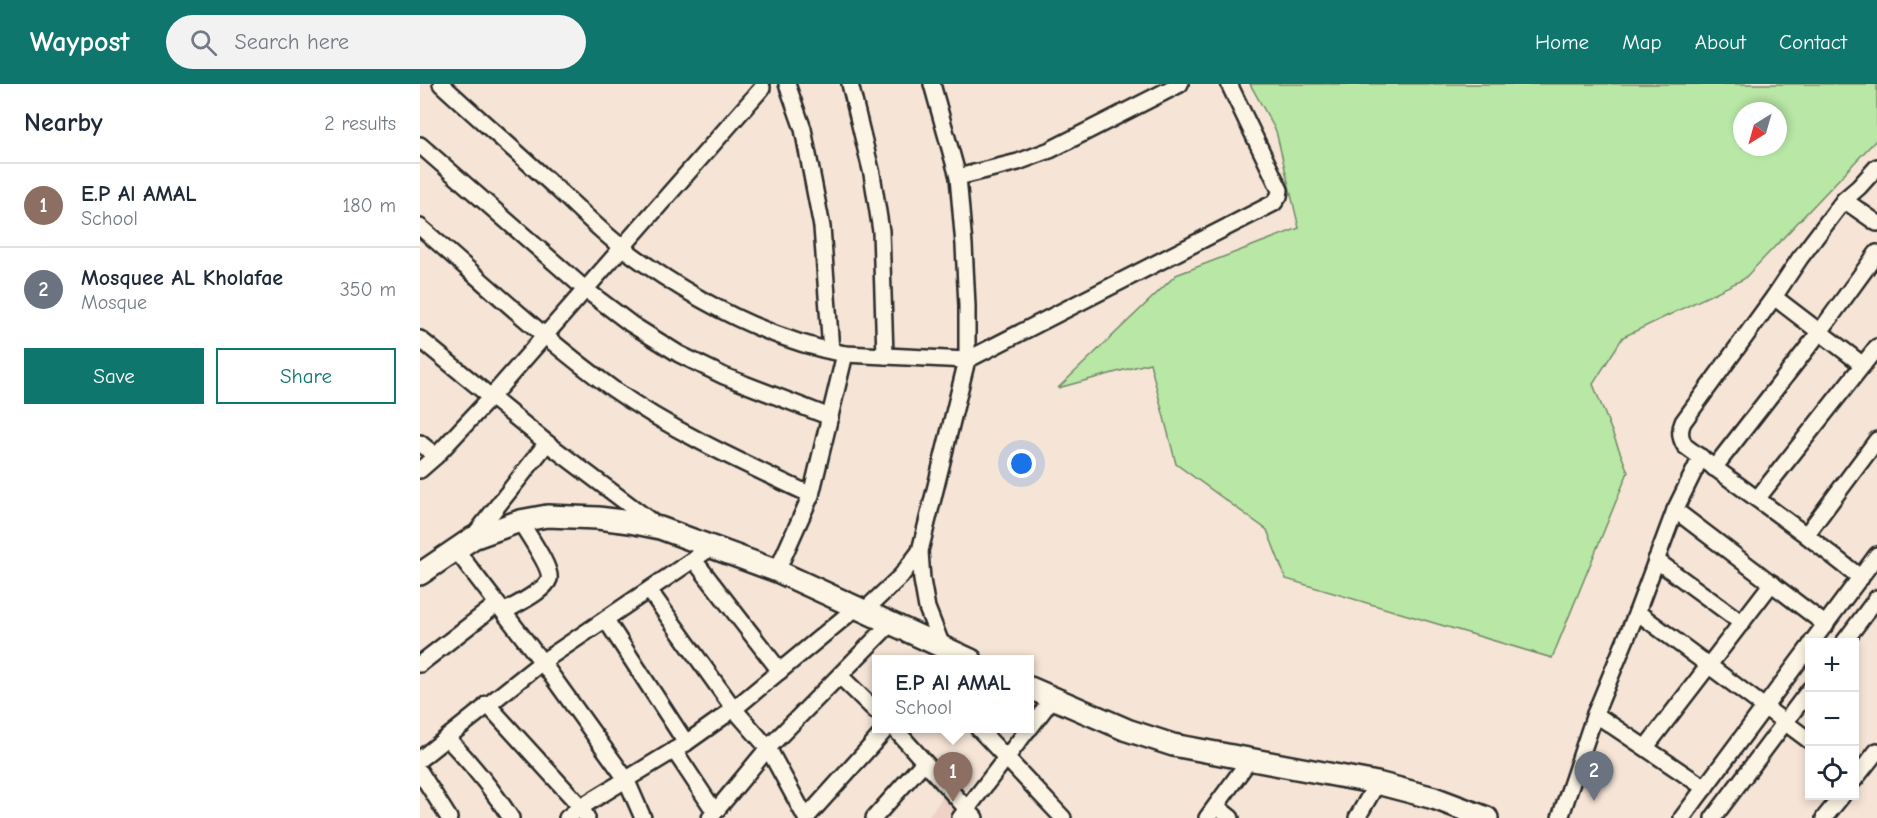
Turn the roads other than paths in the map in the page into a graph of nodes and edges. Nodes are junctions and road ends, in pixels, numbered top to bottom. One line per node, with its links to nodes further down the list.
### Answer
1 (441, 84): 14 (street)
2 (786, 84): 7 (street); 22 (street)
3 (850, 84): 23 (street)
4 (932, 84): 10 (street)
5 (1180, 84): 10 (street)
6 (1229, 84): 24 (street)
7 (760, 86): 14 (street)
8 (420, 145): 16 (street)
9 (1877, 167): 11 (street)
10 (958, 177): 24 (street)
11 (1844, 200): 12 (street); 17 (street)
12 (1877, 222)
13 (420, 227): 19 (street)
14 (623, 248): 16 (street); 22 (street)
15 (1877, 253): 18 (street)
16 (586, 290): 19 (street); 27 (street)
17 (1774, 297): 18 (street); 32 (street)
18 (1819, 333): 25 (street); 33 (street)
19 (544, 336): 26 (street); 35 (street)
20 (420, 339): 26 (street)
21 (1877, 347): 25 (street)
22 (838, 352): 23 (street); 27 (street)
23 (885, 356): 24 (street)
24 (967, 360): 43 (street)
25 (1863, 365): 36 (street)
26 (491, 397): 30 (street); 31 (street)
27 (830, 417): 35 (street)
28 (1877, 440): 40 (street)
29 (420, 443): 31 (street)
30 (547, 443): 39 (street); 41 (street)
31 (436, 456): 34 (street)
32 (1701, 457): 33 (street); 37 (street)
33 (1714, 468): 36 (street)
34 (420, 470)
35 (811, 495): 47 (street)
36 (1757, 499): 40 (street)
37 (1675, 510): 45 (street); 49 (street)
38 (519, 521): 39 (main road); 41 (main road); 52 (street)
39 (660, 528): 42 (main road)
40 (1806, 535): 46 (street)
41 (464, 544): 48 (main road); 52 (street)
42 (712, 547): 44 (street); 47 (main road)
43 (920, 551): 53 (street); 62 (street)
44 (694, 560): 50 (street); 66 (street)
45 (1656, 560): 54 (street); 57 (street)
46 (1871, 567): 58 (street)
47 (777, 572): 53 (main road)
48 (420, 574)
49 (1772, 583): 57 (street); 58 (street)
50 (649, 590): 55 (street); 74 (street)
51 (1877, 598): 60 (street)
52 (500, 608): 63 (street); 64 (street)
53 (860, 609): 56 (main road); 66 (street)
54 (1637, 612): 65 (street); 75 (street)
55 (606, 620): 63 (street); 84 (street)
56 (891, 623): 62 (main road); 67 (street)
57 (1742, 623): 65 (street)
58 (1826, 625): 59 (street)
59 (1815, 638)
60 (1847, 638)
61 (1805, 651): 73 (street)
62 (956, 655)
63 (542, 662): 71 (street); 94 (street)
64 (420, 664)
65 (1709, 666): 73 (street); 85 (street)
66 (780, 671): 74 (street)
67 (840, 676): 72 (street); 86 (street)
68 (1034, 690): 70 (main road)
69 (1807, 692): 77 (street)
70 (1052, 699): 76 (street); 90 (main road)
71 (487, 704): 82 (street); 98 (street)
72 (872, 707)
73 (1764, 707): 77 (street); 96 (street)
74 (734, 709): 84 (street); 86 (street)
75 (1595, 714): 85 (street); 112 (street)
76 (1034, 722)
77 (1785, 722): 83 (street); 114 (street)
78 (883, 733): 107 (street)
79 (898, 733): 91 (street)
80 (982, 733): 89 (street)
81 (1025, 733): 89 (street)
82 (447, 738): 88 (street); 104 (street)
83 (1805, 738)
84 (680, 746): 94 (street); 100 (street)
85 (1646, 747): 96 (street)
86 (768, 748): 100 (street); 107 (street)
87 (1877, 751): 93 (street)
88 (420, 759)
89 (1007, 759): 101 (street); 109 (street)
90 (1250, 759): 95 (main road); 99 (street)
91 (924, 762): 101 (street); 108 (street)
92 (420, 772): 103 (street)
93 (1859, 772)
94 (626, 778): 98 (street); 106 (street)
95 (1377, 783): 102 (main road); 111 (street)
96 (1705, 788): 113 (street)
97 (1838, 800): 115 (street)
98 (584, 812): 105 (street)
99 (1212, 812): 110 (street)
100 (712, 815)
101 (967, 815)
102 (1475, 816)
103 (449, 818)
104 (512, 818)
105 (567, 818)
106 (644, 818)
107 (806, 818)
108 (874, 818)
109 (1063, 818)
110 (1232, 818)
111 (1357, 818)
112 (1560, 818)
113 (1682, 818)
114 (1713, 818)
115 (1824, 818)

